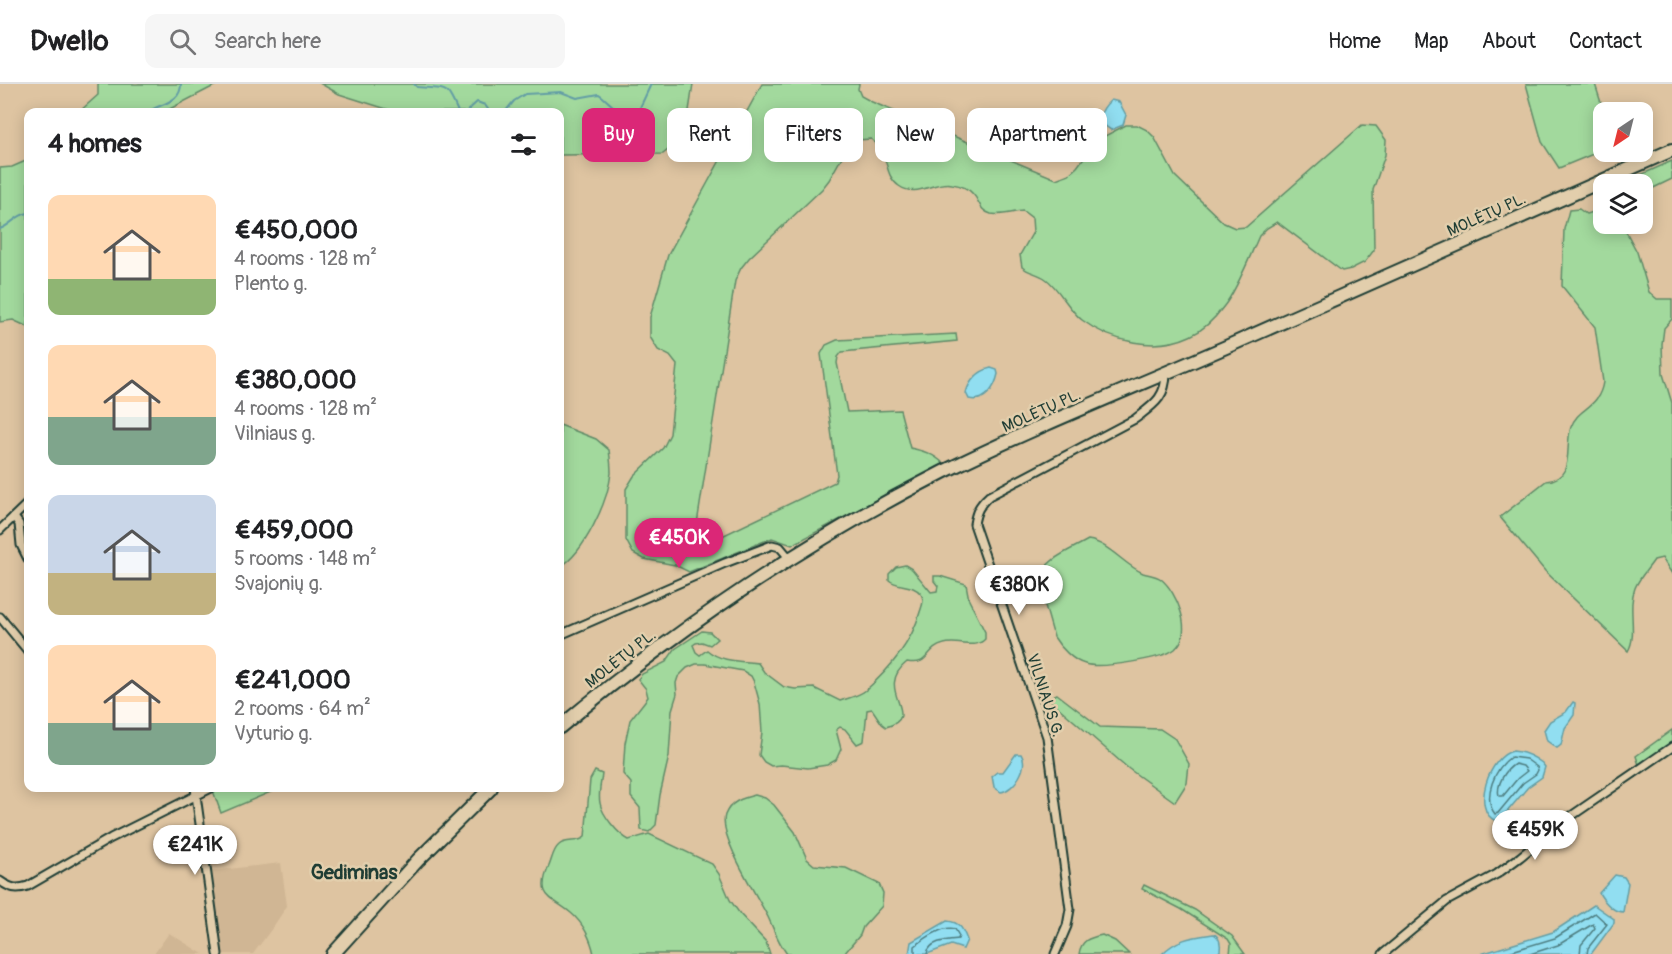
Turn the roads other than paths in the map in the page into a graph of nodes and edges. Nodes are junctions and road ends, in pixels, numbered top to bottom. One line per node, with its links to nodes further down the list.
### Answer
1 (1672, 150): 2 (highway, MOLĖTŲ PL.)
2 (1166, 373): 7 (highway, MOLĖTŲ PL.); 19 (street, VILNIAUS G.)
3 (24, 507): 4 (street)
4 (14, 517): 5 (street); 6 (street)
5 (0, 530)
6 (24, 551)
7 (790, 559): 9 (street); 11 (highway, MOLĖTŲ PL.)
8 (0, 617): 10 (street)
9 (564, 633)
10 (24, 646)
11 (564, 724)
12 (1672, 747): 20 (street)
13 (193, 792): 16 (street)
14 (195, 792): 17 (street)
15 (487, 792): 18 (highway)
16 (0, 881)
17 (218, 954)
18 (333, 954)
19 (1055, 954)
20 (1383, 954)

